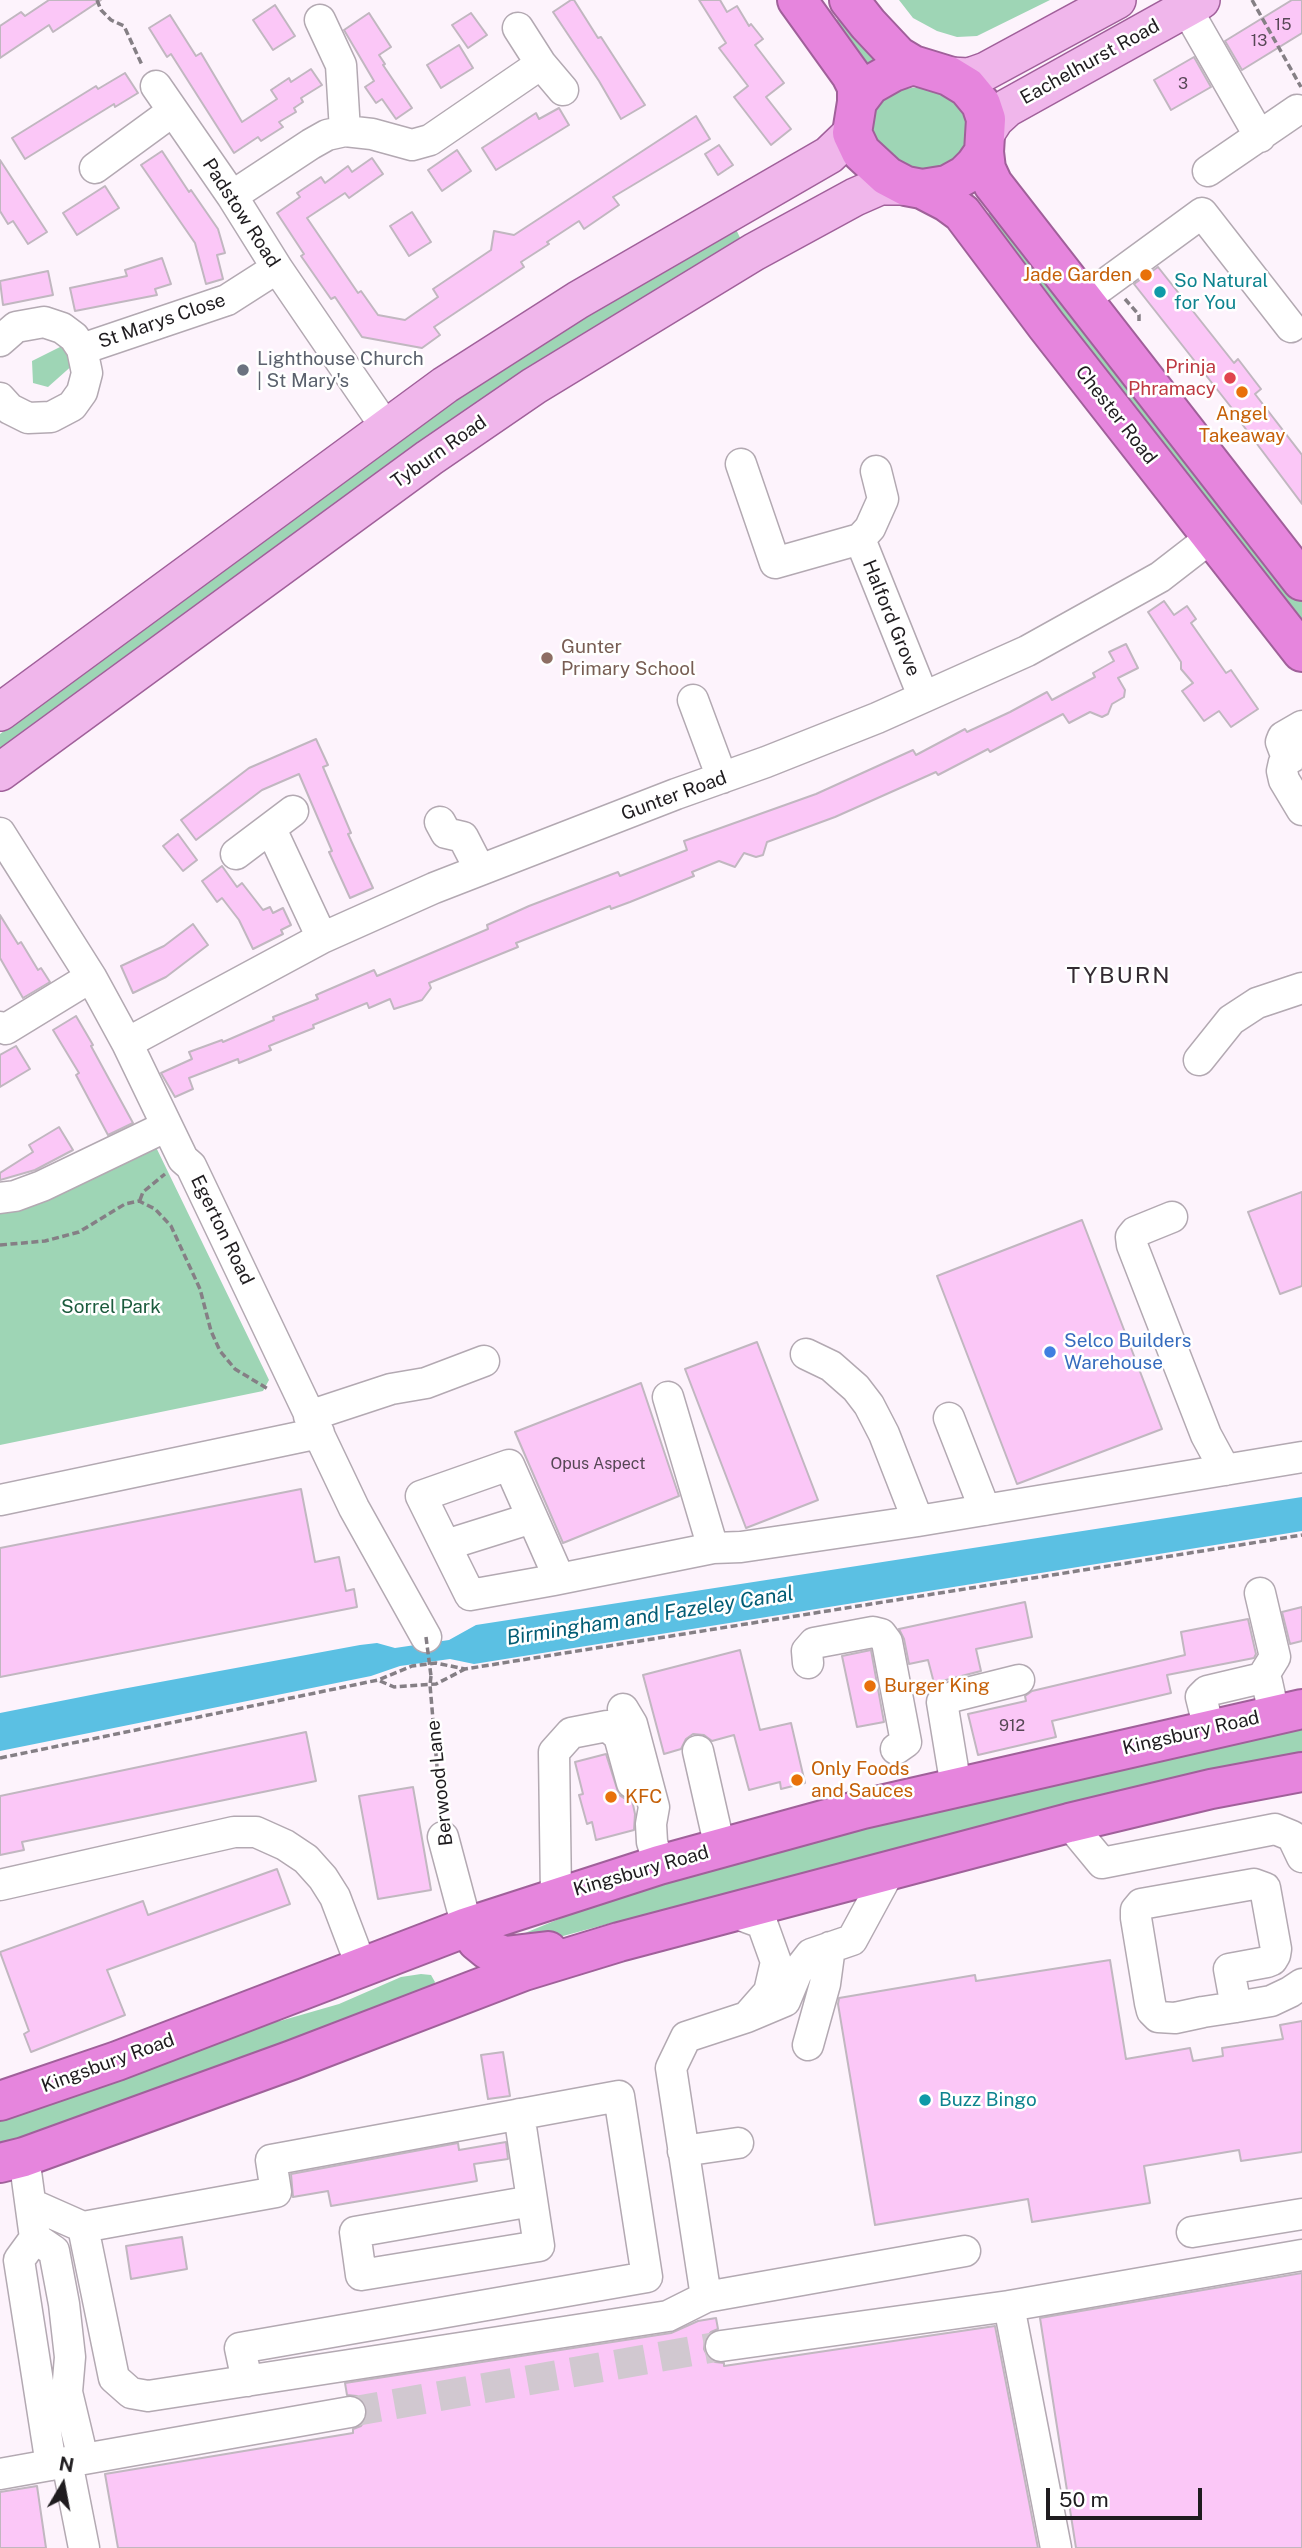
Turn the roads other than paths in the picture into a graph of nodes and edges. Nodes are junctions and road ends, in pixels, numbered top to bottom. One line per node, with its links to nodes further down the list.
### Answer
1 (797, 0): 14 (highway)
2 (849, 0): 8 (highway)
3 (1116, 0): 9 (main road)
4 (1194, 4): 16 (street); 17 (main road, Eachelhurst Road)
5 (320, 20): 15 (street)
6 (518, 27): 7 (street)
7 (541, 64): 11 (street); 15 (street)
8 (913, 65): 9 (highway); 14 (highway)
9 (949, 76): 17 (highway)
10 (156, 86): 13 (street, Padstow Road)
11 (563, 90)
12 (1300, 100): 16 (street)
13 (173, 111): 18 (street); 21 (street, Padstow Road)
14 (854, 117): 20 (highway); 28 (main road)
15 (345, 131): 21 (street)
16 (1260, 136): 19 (street)
17 (985, 143): 20 (highway); 23 (highway)
18 (95, 168)
19 (1208, 171)
20 (914, 188): 31 (highway, Chester Road); 40 (main road, Tyburn Road)
21 (232, 196): 22 (street, Padstow Road)
22 (277, 268): 26 (street, St Marys Close); 28 (street, Padstow Road)
23 (1083, 300): 24 (street); 33 (highway)
24 (1291, 327)
25 (0, 341): 26 (street, St Marys Close)
26 (82, 349): 27 (street, St Marys Close)
27 (0, 398)
28 (387, 429): 37 (main road)
29 (741, 464): 32 (street, Halford Grove)
30 (876, 471): 32 (street, Halford Grove)
31 (1213, 536): 34 (highway, Chester Road); 35 (street, Gunter Road)
32 (860, 539): 35 (street, Halford Grove)
33 (1302, 581)
34 (1302, 652)
35 (923, 696): 41 (street, Gunter Road)
36 (693, 700): 41 (street)
37 (0, 712)
38 (1302, 726): 39 (street)
39 (1297, 755): 42 (street)
40 (0, 772)
41 (722, 778): 46 (street, Gunter Road)
42 (1302, 810)
43 (440, 822): 46 (street)
44 (0, 833): 48 (street, Egerton Road)
45 (236, 854): 47 (street)
46 (480, 870): 47 (street, Gunter Road)
47 (322, 939): 51 (street, Gunter Road)
48 (92, 977): 50 (street); 51 (street, Egerton Road)
49 (1302, 988): 52 (street)
50 (0, 1027)
51 (127, 1043): 53 (street, Egerton Road)
52 (1199, 1060)
53 (167, 1126): 54 (street); 60 (street, Egerton Road)
54 (0, 1198)
55 (1172, 1217): 62 (street)
56 (806, 1354): 66 (street)
57 (484, 1362): 60 (street)
58 (668, 1397): 68 (street)
59 (949, 1418): 64 (street)
60 (314, 1424): 63 (street); 71 (street, Egerton Road)
61 (1302, 1457): 62 (street)
62 (1225, 1470): 64 (street)
63 (0, 1500)
64 (985, 1510): 66 (street)
65 (532, 1518): 67 (street); 67 (street); 69 (street)
66 (918, 1521): 68 (street)
67 (446, 1545): 69 (street)
68 (713, 1548): 69 (street)
69 (559, 1578)
70 (1260, 1593): 73 (street)
71 (426, 1637)
72 (808, 1663): 78 (street)
73 (1262, 1678): 76 (street); 77 (street)
74 (1018, 1680): 81 (street)
75 (623, 1709): 82 (street)
76 (1288, 1712): 77 (highway, Kingsbury Road)
77 (1209, 1729): 81 (highway, Kingsbury Road)
78 (895, 1749)
79 (698, 1751): 85 (street)
80 (1302, 1772): 83 (highway)
81 (956, 1787): 85 (highway, Kingsbury Road)
82 (640, 1802): 87 (street); 90 (street)
83 (1069, 1823): 86 (street); 88 (highway)
84 (443, 1837): 92 (street, Berwood Lane)
85 (720, 1848): 87 (highway, Kingsbury Road)
86 (1302, 1857)
87 (659, 1865): 90 (highway, Kingsbury Road)
88 (890, 1870): 91 (highway); 94 (street)
89 (0, 1885): 95 (street)
90 (556, 1896): 92 (highway, Kingsbury Road)
91 (732, 1912): 93 (highway); 99 (street)
92 (467, 1927): 93 (highway); 95 (highway, Kingsbury Road)
93 (619, 1942): 97 (highway)
94 (830, 1947): 99 (street); 100 (street)
95 (362, 1968): 97 (highway); 101 (highway, Kingsbury Road)
96 (1302, 1984): 98 (street)
97 (445, 2000): 105 (highway)
98 (1236, 2007): 98 (street)
99 (747, 2017): 104 (street)
100 (808, 2045)
101 (1, 2098)
102 (519, 2114): 106 (street); 109 (street); 116 (street)
103 (738, 2143): 104 (street)
104 (683, 2151): 113 (street)
105 (12, 2160): 107 (street)
106 (532, 2201): 106 (street)
107 (31, 2204): 109 (street); 118 (street)
108 (1302, 2214): 110 (street)
109 (83, 2227): 116 (street)
110 (1192, 2232)
111 (965, 2251): 113 (street)
112 (1302, 2255): 114 (street)
113 (706, 2297): 116 (street)
114 (1009, 2306): 115 (street); 121 (street)
115 (721, 2346)
116 (247, 2381)
117 (350, 2412): 118 (street)
118 (67, 2462): 119 (street); 120 (street)
119 (0, 2474)
120 (84, 2548)
121 (1056, 2548)

